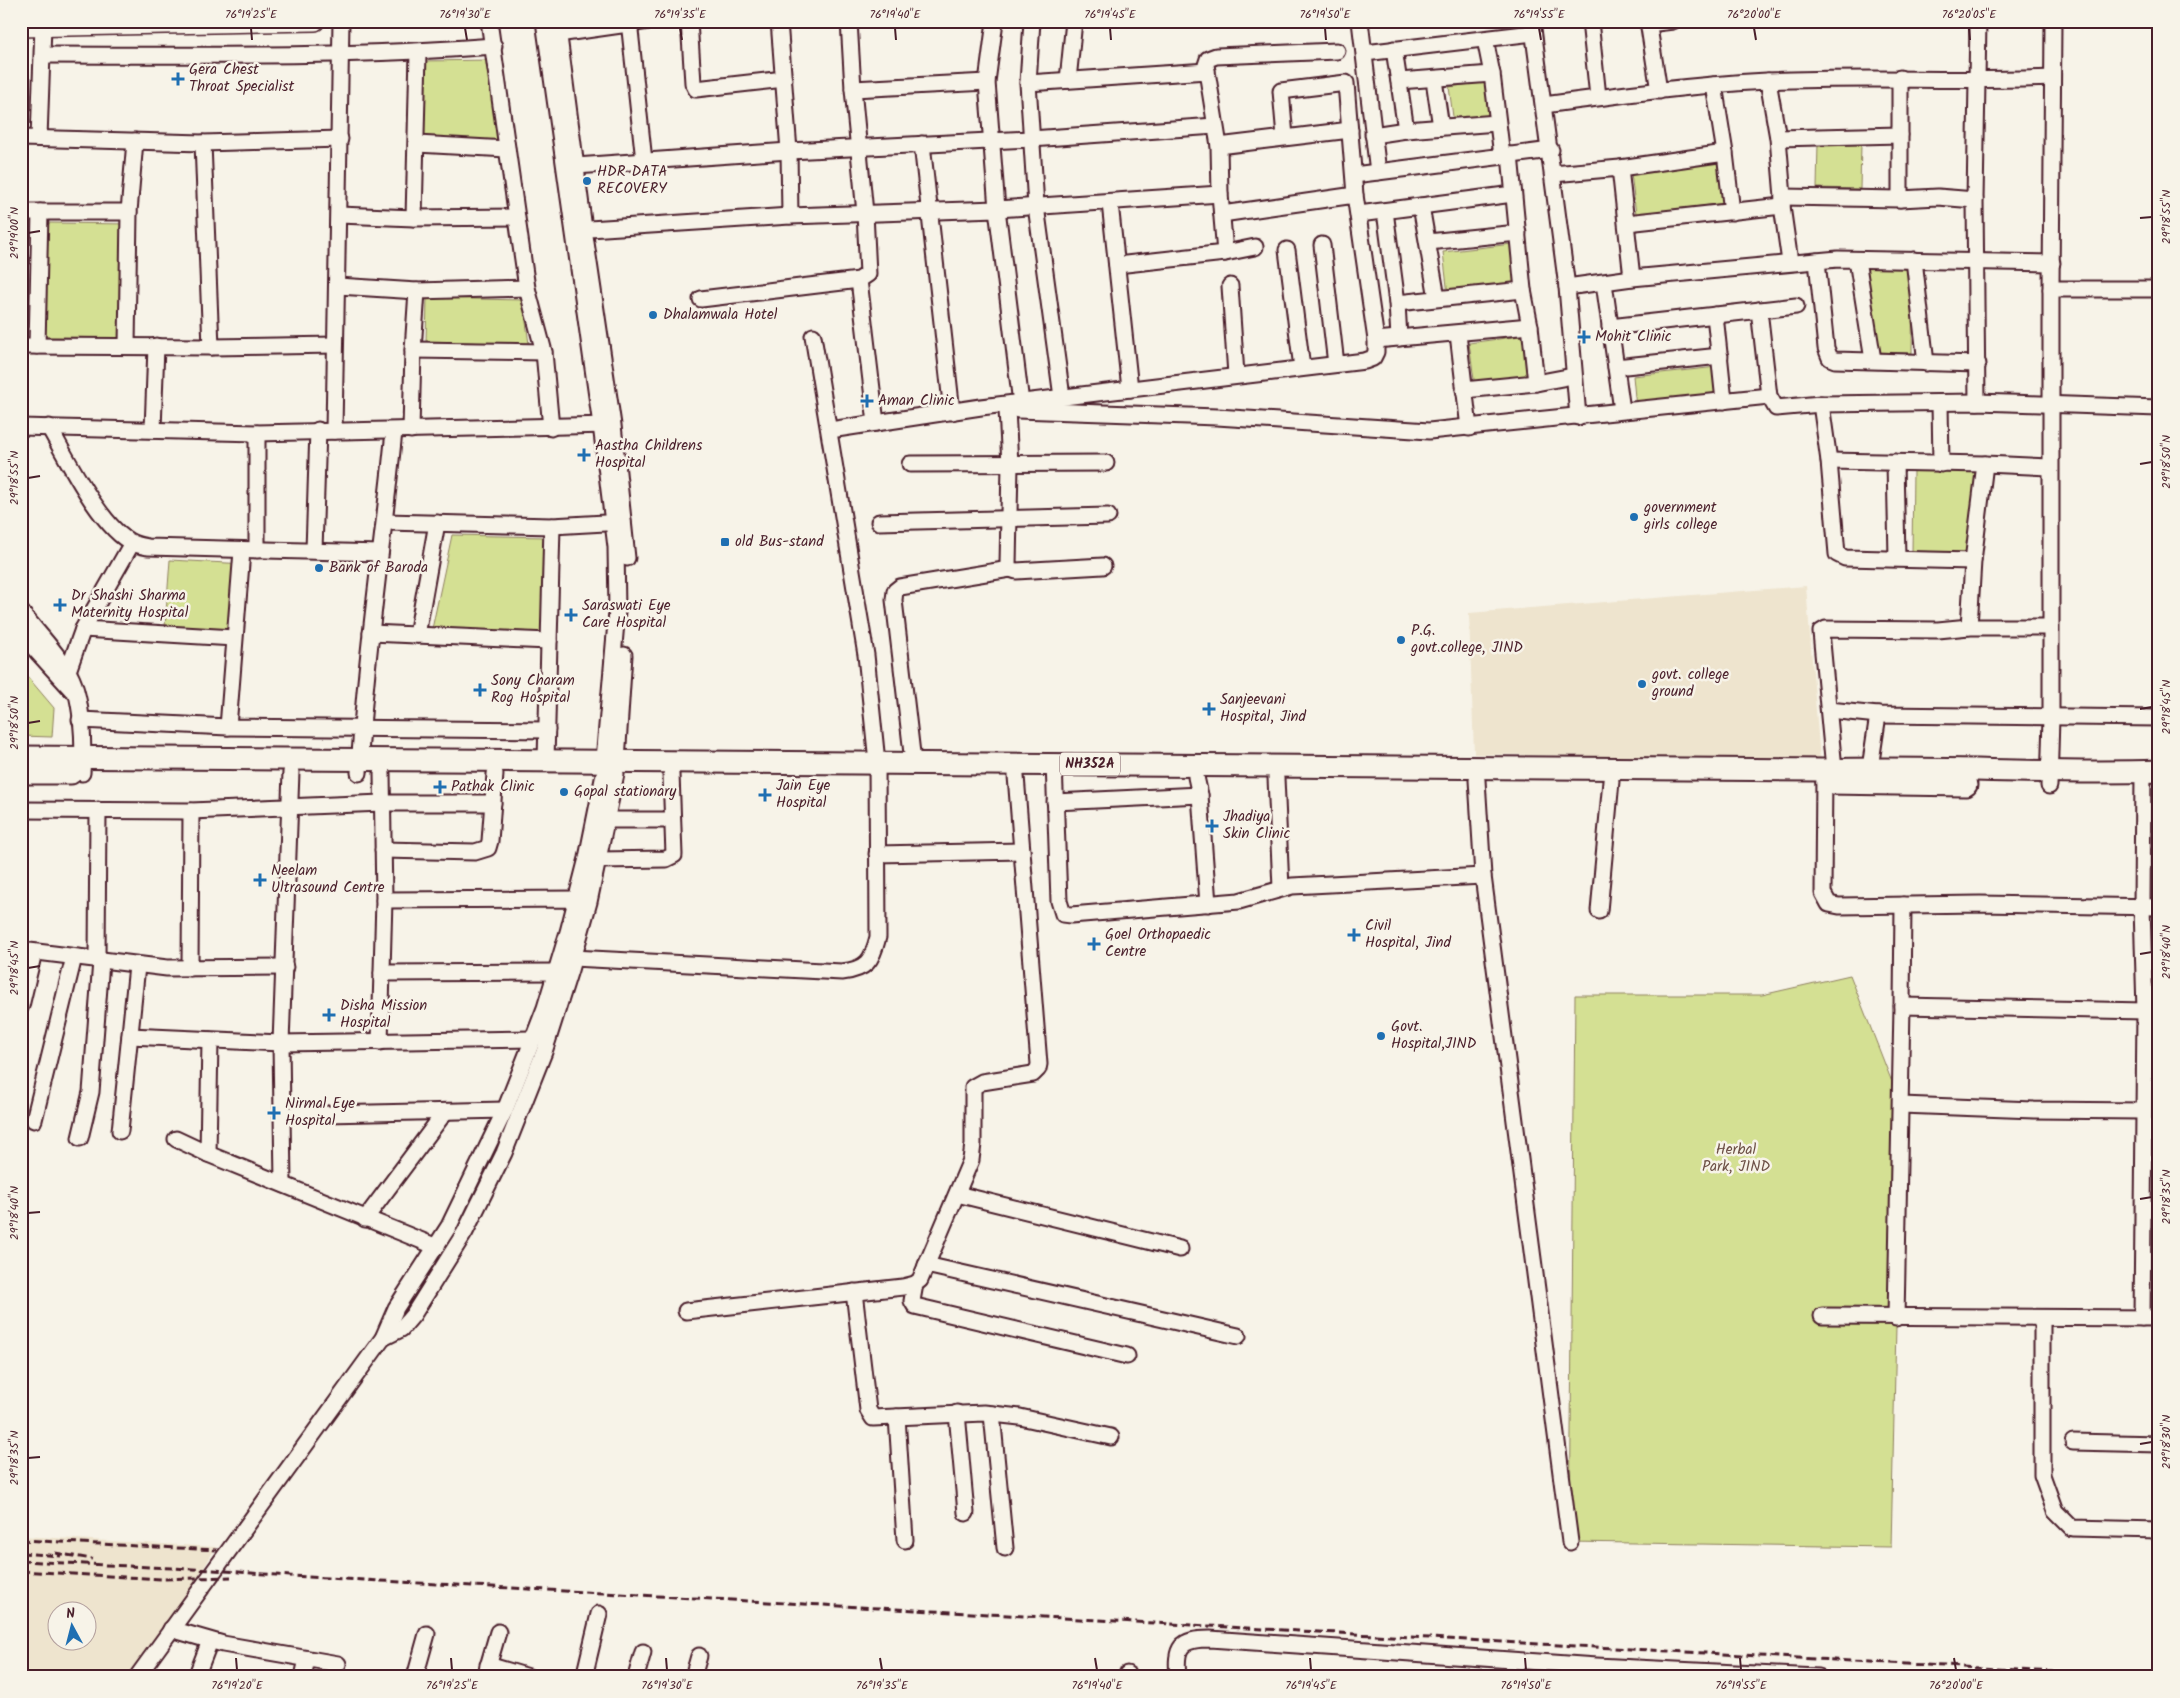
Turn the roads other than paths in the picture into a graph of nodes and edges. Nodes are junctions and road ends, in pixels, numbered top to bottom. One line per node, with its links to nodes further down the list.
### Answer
1 (315, 21): 19 (main road)
2 (341, 21): 30 (street)
3 (489, 21): 25 (street)
4 (544, 21): 104 (street)
5 (649, 21): 16 (street)
6 (689, 21): 36 (street)
7 (779, 21): 36 (street)
8 (849, 21): 45 (street)
9 (995, 21): 42 (street)
10 (1032, 21): 43 (street)
11 (1360, 21): 29 (street)
12 (1590, 21): 47 (street)
13 (1673, 21): 18 (street)
14 (1978, 21): 41 (street)
15 (2053, 21): 35 (street)
16 (630, 22): 22 (street); 74 (street)
17 (1070, 22): 37 (street)
18 (1648, 23): 46 (street)
19 (113, 24): 20 (main road)
20 (43, 26): 21 (main road); 31 (street)
21 (21, 27)
22 (558, 27): 75 (street)
23 (1533, 27): 24 (street); 48 (street)
24 (1485, 40): 26 (street); 33 (street)
25 (494, 46): 28 (street); 69 (street)
26 (1394, 49): 29 (street); 39 (street)
27 (1337, 51): 32 (street)
28 (418, 52): 30 (street); 65 (street)
29 (1365, 53): 54 (street)
30 (342, 54): 31 (street); 59 (street)
31 (43, 55): 58 (street)
32 (1207, 71): 37 (street); 50 (street)
33 (1492, 74): 38 (street); 49 (street)
34 (1900, 78): 40 (street); 41 (street); 55 (street)
35 (2052, 78): 41 (street); 116 (street)
36 (784, 79): 71 (street)
37 (1068, 80): 43 (street)
38 (1434, 80): 39 (street); 51 (street)
39 (1399, 81): 53 (street)
40 (1768, 81): 44 (street); 60 (street)
41 (1976, 81): 84 (street)
42 (987, 82): 45 (street); 63 (street)
43 (1028, 83): 61 (street)
44 (1714, 85): 46 (street); 72 (street)
45 (853, 89): 68 (street)
46 (1659, 91): 47 (street)
47 (1598, 97): 48 (street)
48 (1544, 105): 70 (street)
49 (1497, 123): 51 (street); 73 (street)
50 (1216, 126): 61 (street); 67 (street)
51 (1441, 127): 53 (street)
52 (1350, 130): 56 (street); 56 (street); 79 (street)
53 (1406, 130): 54 (street)
54 (1373, 135): 77 (street)
55 (1900, 135): 60 (street); 83 (street)
56 (1285, 137): 67 (street)
57 (21, 138): 58 (street)
58 (39, 138): 62 (street)
59 (340, 138): 64 (street); 99 (street)
60 (1778, 138): 85 (street)
61 (1031, 139): 63 (street); 87 (street)
62 (135, 141): 64 (street); 94 (street)
63 (992, 141): 66 (street); 89 (street)
64 (203, 143): 146 (street)
65 (417, 144): 69 (street); 102 (street)
66 (922, 144): 68 (street); 90 (street)
67 (1219, 146): 80 (street)
68 (859, 148): 71 (street); 96 (street)
69 (507, 150): 101 (street)
70 (1551, 150): 73 (street); 78 (street)
71 (789, 151): 74 (street); 100 (street)
72 (1725, 153): 76 (street); 95 (street)
73 (1506, 156): 77 (street); 81 (street)
74 (644, 161): 75 (street)
75 (576, 166): 104 (street)
76 (1620, 168): 78 (street); 103 (street)
77 (1378, 172): 79 (street)
78 (1553, 174): 123 (street)
79 (1354, 175): 82 (street)
80 (1220, 194): 86 (street); 97 (street)
81 (1513, 194): 88 (street); 105 (street)
82 (1356, 195): 97 (street); 98 (street)
83 (1900, 199): 84 (street); 85 (street)
84 (1975, 200): 115 (street)
85 (1783, 201): 95 (street); 114 (street)
86 (1110, 203): 87 (street); 117 (street)
87 (1036, 206): 89 (street); 162 (street)
88 (1421, 206): 91 (street); 106 (street)
89 (997, 209): 90 (street); 165 (street)
90 (929, 211): 96 (street); 173 (street)
91 (1385, 211): 98 (street); 131 (street)
92 (21, 212): 93 (street)
93 (40, 212): 94 (street); 143 (street)
94 (129, 212): 144 (street)
95 (1732, 212): 103 (street)
96 (865, 213): 100 (street); 119 (street)
97 (1222, 214): 110 (street)
98 (1359, 214): 140 (street)
99 (339, 215): 102 (street); 121 (street)
100 (790, 216): 104 (street)
101 (516, 217): 102 (street); 124 (street)
102 (414, 218)
103 (1627, 223): 118 (street)
104 (578, 229): 176 (street)
105 (1518, 233): 106 (street); 128 (street)
106 (1428, 242): 129 (street)
107 (1322, 244): 152 (street)
108 (1255, 247): 110 (street)
109 (1287, 250): 155 (street)
110 (1225, 253): 117 (street)
111 (1857, 260): 112 (street); 113 (street); 150 (street)
112 (1914, 260): 115 (street); 151 (street)
113 (1818, 261): 114 (street); 150 (street)
114 (1790, 262): 118 (street)
115 (1975, 262): 116 (street); 153 (street)
116 (2052, 263): 125 (street)
117 (1117, 265): 159 (street)
118 (1632, 278): 120 (street)
119 (859, 280): 130 (street); 175 (street)
120 (1604, 283): 123 (street); 136 (street)
121 (338, 286): 127 (street); 141 (street)
122 (1230, 286): 156 (street)
123 (1567, 287): 157 (street)
124 (527, 288): 127 (street); 148 (street)
125 (2050, 289): 126 (street); 168 (street)
126 (2159, 289)
127 (417, 290): 147 (street)
128 (1523, 290): 129 (street); 135 (street)
129 (1437, 298): 131 (street)
130 (701, 299)
131 (1398, 303): 139 (street)
132 (1796, 306): 133 (street)
133 (1759, 310): 134 (street); 161 (street)
134 (1715, 315): 136 (street); 149 (street)
135 (1530, 326): 137 (street); 158 (street)
136 (1610, 327): 154 (street)
137 (1458, 334): 139 (street); 160 (street)
138 (813, 336): 184 (street)
139 (1399, 338): 140 (street)
140 (1376, 340): 152 (street)
141 (335, 345): 146 (street); 185 (street)
142 (21, 346): 143 (street)
143 (37, 346): 144 (street)
144 (127, 346): 145 (street)
145 (156, 346): 146 (street); 181 (street)
146 (211, 347)
147 (413, 350): 148 (street); 183 (street)
148 (544, 352): 179 (street)
149 (1720, 356): 154 (street); 163 (street)
150 (1873, 360): 151 (street)
151 (1926, 363): 153 (street)
152 (1336, 364): 155 (street)
153 (1978, 364): 164 (street)
154 (1616, 367): 172 (street)
155 (1302, 368): 156 (street)
156 (1236, 375): 159 (street)
157 (1573, 376): 158 (street); 174 (street)
158 (1536, 384): 160 (street)
159 (1130, 389): 162 (street)
160 (1464, 390): 180 (street)
161 (1769, 396): 163 (street); 167 (street)
162 (1062, 397): 165 (street)
163 (1724, 401): 172 (street)
164 (1977, 402): 166 (street); 168 (street)
165 (1022, 403): 169 (street)
166 (1940, 403): 167 (street); 193 (street)
167 (1821, 404): 188 (street)
168 (2051, 404): 170 (street); 195 (street)
169 (981, 407): 171 (street); 173 (street)
170 (2159, 408)
171 (1007, 410): 180 (street); 192 (street)
172 (1622, 410): 174 (street)
173 (952, 412): 175 (street)
174 (1578, 417): 180 (street)
175 (876, 423): 184 (street)
176 (607, 425): 179 (street); 199 (street)
177 (21, 427): 178 (street)
178 (49, 427): 181 (street); 203 (street)
179 (551, 428): 183 (street)
180 (1469, 428)
181 (152, 430): 187 (street)
182 (318, 430): 185 (street); 187 (street); 205 (street)
183 (411, 430): 186 (street)
184 (830, 430): 237 (street)
185 (334, 431): 186 (street)
186 (394, 431): 198 (street)
187 (257, 433): 204 (street)
188 (1829, 461): 190 (street); 207 (street)
189 (1106, 462): 192 (street)
190 (1895, 462): 193 (street); 207 (street)
191 (910, 464): 192 (street)
192 (1010, 464): 197 (street)
193 (1941, 464): 194 (street)
194 (1985, 464): 195 (street); 208 (street)
195 (2050, 467): 213 (street)
196 (1108, 516): 197 (street)
197 (1010, 518): 200 (street); 210 (street)
198 (386, 522): 201 (street); 206 (street)
199 (619, 522): 202 (street); 235 (street)
200 (879, 522)
201 (437, 523): 202 (street); 217 (street)
202 (552, 526): 219 (street)
203 (132, 543): 204 (street); 214 (street)
204 (250, 550): 205 (street); 218 (street)
205 (314, 550): 206 (street)
206 (380, 553): 215 (street)
207 (1897, 558): 208 (street)
208 (1973, 562): 212 (street)
209 (1103, 566): 210 (street)
210 (1010, 569): 232 (street)
211 (21, 612): 220 (street)
212 (1969, 627): 213 (street); 222 (street)
213 (2050, 627): 224 (street)
214 (83, 629): 218 (street); 220 (street)
215 (371, 633): 217 (street); 228 (street)
216 (21, 634): 221 (street)
217 (417, 635): 219 (street)
218 (234, 638): 227 (street)
219 (549, 641): 229 (street)
220 (68, 671): 221 (street)
221 (78, 697): 226 (street)
222 (1829, 710): 223 (street); 244 (street)
223 (1878, 714): 224 (street); 236 (street)
224 (2051, 718): 225 (street); 247 (street)
225 (2159, 718)
226 (80, 720): 227 (street); 233 (street)
227 (228, 726): 228 (street)
228 (361, 727): 229 (street); 234 (street)
229 (547, 730): 231 (street)
230 (21, 757): 233 (highway, NH352A)
231 (546, 760): 234 (highway, NH352A); 235 (highway, NH352A)
232 (913, 762): 237 (highway, NH352A); 238 (highway, NH352A)
233 (83, 766): 234 (highway, NH352A); 239 (highway, NH352A); 240 (highway, NH352A)
234 (360, 766): 239 (highway, NH352A); 241 (highway, NH352A)
235 (610, 767): 237 (highway, NH352A); 242 (highway, NH352A); 243 (highway, NH352A); 259 (street); 268 (street)
236 (1870, 768): 244 (highway, NH352A); 247 (highway, NH352A)
237 (877, 769): 243 (highway, NH352A); 245 (highway, NH352A); 263 (street)
238 (1054, 770): 244 (highway, NH352A); 245 (highway, NH352A); 251 (highway, NH352A); 252 (street)
239 (291, 772): 255 (street)
240 (21, 773)
241 (382, 773): 242 (highway, NH352A); 253 (street)
242 (495, 774): 254 (street)
243 (670, 774): 260 (street)
244 (1827, 774): 247 (highway, NH352A); 250 (highway, NH352A); 270 (street)
245 (1016, 776): 262 (street)
246 (1276, 778): 249 (highway, NH352A); 251 (highway, NH352A); 266 (street)
247 (2049, 779): 248 (highway, NH352A)
248 (2151, 779): 271 (street)
249 (1477, 780): 250 (highway, NH352A); 265 (street)
250 (1611, 781): 273 (street)
251 (1198, 786): 252 (street); 269 (street)
252 (1054, 802): 269 (street)
253 (382, 803): 254 (street); 255 (street); 261 (street)
254 (493, 803): 261 (street)
255 (289, 807): 258 (street); 279 (street)
256 (21, 810): 257 (street)
257 (98, 810): 258 (street); 277 (street)
258 (191, 811): 280 (street)
259 (607, 820): 260 (street); 264 (street)
260 (672, 820): 264 (street)
261 (383, 850): 267 (street)
262 (1022, 851): 263 (street); 304 (street)
263 (878, 854): 276 (street)
264 (599, 860): 268 (street)
265 (1484, 876): 266 (street); 329 (street)
266 (1281, 888): 269 (street)
267 (384, 900): 268 (street); 282 (street)
268 (583, 900): 276 (street); 281 (street)
269 (1208, 904)
270 (1903, 905): 271 (street); 284 (street)
271 (2142, 907): 272 (street); 285 (street)
272 (2159, 907)
273 (1599, 911)
274 (28, 951): 275 (street); 283 (street)
275 (74, 957): 277 (street); 296 (street)
276 (573, 958): 302 (street)
277 (99, 960): 278 (street); 298 (street)
278 (137, 966): 280 (street); 286 (street)
279 (286, 967): 280 (street); 290 (street)
280 (190, 968)
281 (556, 972): 282 (street); 288 (street)
282 (382, 973): 289 (street)
283 (21, 1006)
284 (1902, 1006): 285 (street); 291 (street)
285 (2145, 1011): 293 (street)
286 (130, 1036): 287 (street); 297 (street)
287 (210, 1040): 290 (street); 300 (street)
288 (533, 1040): 289 (street); 292 (street)
289 (380, 1042): 290 (street)
290 (281, 1043): 295 (street)
291 (1900, 1105): 293 (street); 313 (street)
292 (506, 1110): 294 (street); 301 (street)
293 (2143, 1111): 314 (street)
294 (445, 1112): 295 (street); 305 (street)
295 (282, 1115): 303 (street)
296 (34, 1120)
297 (120, 1131)
298 (80, 1138)
299 (176, 1139): 300 (street)
300 (208, 1154): 303 (street)
301 (480, 1161): 302 (street); 306 (street)
302 (497, 1167): 318 (street)
303 (283, 1184): 305 (street)
304 (957, 1194): 307 (street); 308 (street)
305 (366, 1219): 306 (street)
306 (437, 1247): 318 (street)
307 (1180, 1249)
308 (926, 1265): 309 (street); 317 (street)
309 (915, 1284): 310 (street); 319 (street)
310 (854, 1292): 311 (street); 322 (street)
311 (686, 1310)
312 (1822, 1316): 313 (street)
313 (1896, 1318): 316 (street)
314 (2142, 1318): 315 (street); 316 (street)
315 (2159, 1318)
316 (2042, 1319): 327 (street)
317 (1238, 1336)
318 (383, 1338): 332 (street)
319 (1127, 1356)
320 (957, 1413): 321 (street); 322 (street); 326 (street)
321 (992, 1414): 323 (street); 330 (street)
322 (897, 1417): 328 (street)
323 (1111, 1436)
324 (2073, 1442): 325 (street)
325 (2159, 1444)
326 (966, 1512)
327 (2159, 1530)
328 (905, 1540)
329 (1570, 1542)
330 (1005, 1548)
331 (598, 1614): 346 (street)
332 (171, 1629): 335 (street); 341 (street)
333 (498, 1632): 340 (street)
334 (427, 1634): 344 (street)
335 (210, 1641): 338 (street); 342 (street)
336 (643, 1652): 347 (street)
337 (699, 1656): 348 (street)
338 (307, 1659): 339 (street); 343 (street)
339 (338, 1664)
340 (487, 1671): 345 (street)
341 (137, 1677)
342 (196, 1677)
343 (303, 1677)
344 (415, 1677)
345 (530, 1677)
346 (584, 1677)
347 (636, 1677)
348 (693, 1677)
349 (1178, 1677): 350 (street)
350 (1818, 1677)

